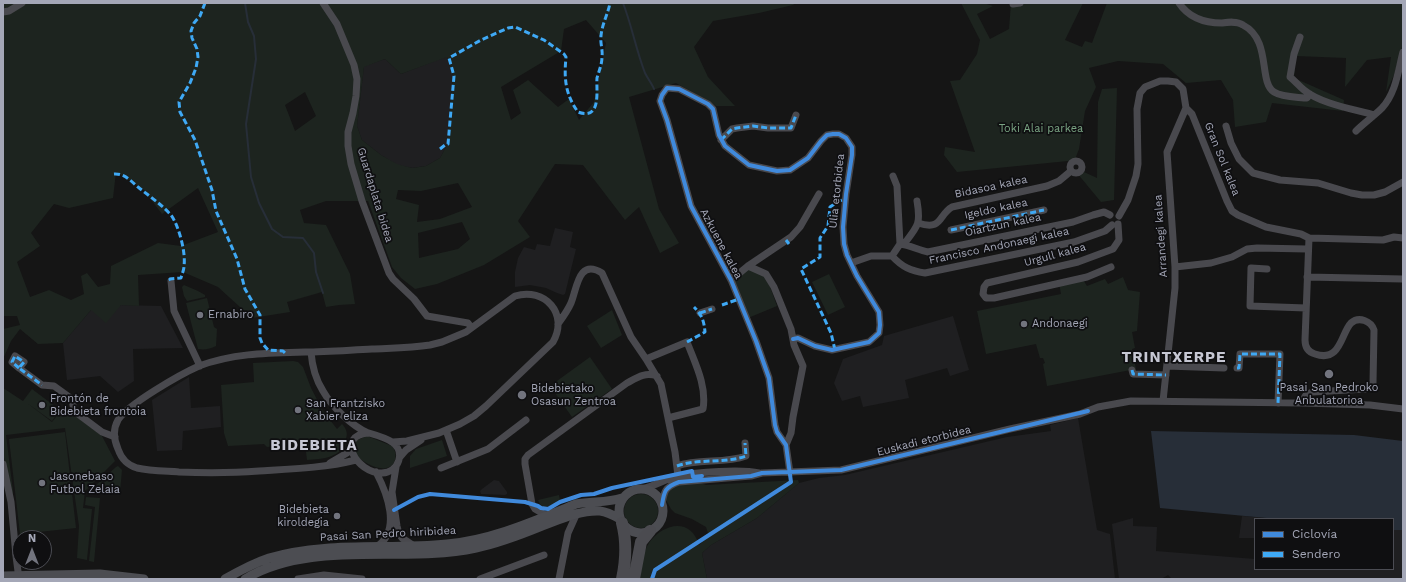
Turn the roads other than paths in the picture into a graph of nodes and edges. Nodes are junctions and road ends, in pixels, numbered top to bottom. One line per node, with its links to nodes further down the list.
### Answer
1 (22, 3): 4 (street)
2 (323, 3): 44 (street, Guardaplata bidea)
3 (1179, 3): 7 (street)
4 (3, 12)
5 (1300, 37): 7 (street)
6 (1403, 52): 9 (street)
7 (1310, 94): 9 (street)
8 (1186, 108): 20 (street); 26 (street, Gran Sol kalea); 34 (street, Arrandegi kalea)
9 (1374, 115): 12 (street)
10 (796, 116): 13 (street)
11 (1226, 126): 16 (street)
12 (1356, 131)
13 (721, 140): 31 (street, Ulia etorbidea); 38 (street, Azkuene kalea)
14 (1071, 170): 21 (street, Bidasoa kalea)
15 (893, 176): 28 (street)
16 (1403, 182)
17 (819, 194): 32 (street)
18 (917, 201): 21 (street)
19 (1044, 210): 23 (street, Igeldo kalea)
20 (1114, 215): 22 (street); 22 (street); 28 (street, Oiartzun kalea)
21 (918, 223): 28 (street)
22 (1115, 225): 30 (street, Francisco Andonaegi kalea); 33 (street, Urgull kalea)
23 (951, 230)
24 (1403, 233): 25 (street)
25 (1394, 237): 26 (street, Gran Sol kalea); 27 (street)
26 (1308, 238): 29 (street)
27 (1403, 238)
28 (902, 244): 30 (street)
29 (1307, 249): 34 (street); 36 (street)
30 (892, 256): 31 (street)
31 (851, 263): 45 (street, Ulia etorbidea)
32 (748, 266): 38 (street); 45 (street)
33 (1111, 267)
34 (1175, 267): 49 (street, Arrandegi kalea)
35 (1267, 269): 40 (street)
36 (1307, 277): 37 (street); 40 (street)
37 (1403, 279)
38 (732, 280): 64 (street, Azkuene kalea)
39 (171, 281): 48 (street)
40 (1306, 308): 58 (street)
41 (712, 309): 42 (street)
42 (700, 313)
43 (558, 324): 44 (street); 47 (street); 63 (street)
44 (471, 327): 46 (street)
45 (793, 339): 65 (street)
46 (311, 352): 48 (street); 62 (street)
47 (646, 359): 55 (street); 60 (street)
48 (200, 366): 68 (street)
49 (1167, 366): 51 (street); 54 (street, Arrandegi kalea)
50 (19, 368): 68 (street)
51 (1224, 368)
52 (1237, 368): 57 (street)
53 (1132, 370): 54 (street)
54 (1166, 375): 56 (street, Arrandegi kalea)
55 (657, 376): 60 (street); 89 (street)
56 (1163, 401): 57 (street, Euskadi etorbidea); 83 (street, Euskadi etorbidea)
57 (1278, 403): 58 (street, Euskadi etorbidea)
58 (1303, 403): 59 (street, Euskadi etorbidea)
59 (1403, 409)
60 (668, 418): 78 (street)
61 (526, 420): 75 (street)
62 (349, 421): 66 (street); 71 (street)
63 (446, 430): 67 (street); 75 (street)
64 (777, 432): 65 (street); 72 (street, Azkuene kalea)
65 (791, 433): 72 (street)
66 (369, 434): 69 (street); 71 (street)
67 (429, 435): 69 (street); 73 (street)
68 (115, 437): 77 (street)
69 (393, 442): 73 (street)
70 (745, 443): 78 (street)
71 (352, 445): 74 (street); 77 (street)
72 (786, 445): 83 (street)
73 (400, 457): 79 (street)
74 (356, 460): 77 (street); 81 (street)
75 (457, 462): 80 (street)
76 (3, 464): 101 (street)
77 (326, 465)
78 (677, 466): 84 (street)
79 (396, 467): 81 (street); 93 (street)
80 (441, 468)
81 (376, 472): 91 (street)
82 (762, 473): 83 (street, Euskadi etorbidea); 84 (street, Euskadi etorbidea); 87 (street, Euskadi etorbidea)
83 (790, 473)
84 (678, 476): 85 (street, Euskadi etorbidea)
85 (642, 489): 86 (main road); 87 (main road)
86 (622, 498): 89 (main road, Pasai San Pedro hiribidea); 90 (main road)
87 (662, 505): 92 (main road)
88 (577, 513): 90 (main road, Pasai San Pedro hiribidea); 97 (main road, Pasai San Pedro hiribidea); 108 (street)
89 (546, 516): 94 (main road, Pasai San Pedro hiribidea)
90 (621, 521): 92 (main road); 109 (highway)
91 (390, 527): 95 (street); 96 (street)
92 (650, 531): 110 (highway)
93 (399, 534): 94 (street); 96 (street)
94 (414, 546): 96 (main road, Pasai San Pedro hiribidea)
95 (376, 547): 96 (main road, Pasai San Pedro hiribidea); 103 (main road, Pasai San Pedro hiribidea)
96 (395, 547): 97 (street); 98 (street)
97 (404, 554): 98 (main road, Pasai San Pedro hiribidea)
98 (386, 555): 104 (main road, Pasai San Pedro hiribidea)
99 (544, 555): 107 (street)
100 (3, 576): 101 (main road)
101 (19, 577): 102 (main road)
102 (144, 579)
103 (225, 579)
104 (245, 579)
105 (298, 579): 106 (street)
106 (362, 579)
107 (480, 579)
108 (559, 579)
109 (622, 579)
110 (634, 579)

